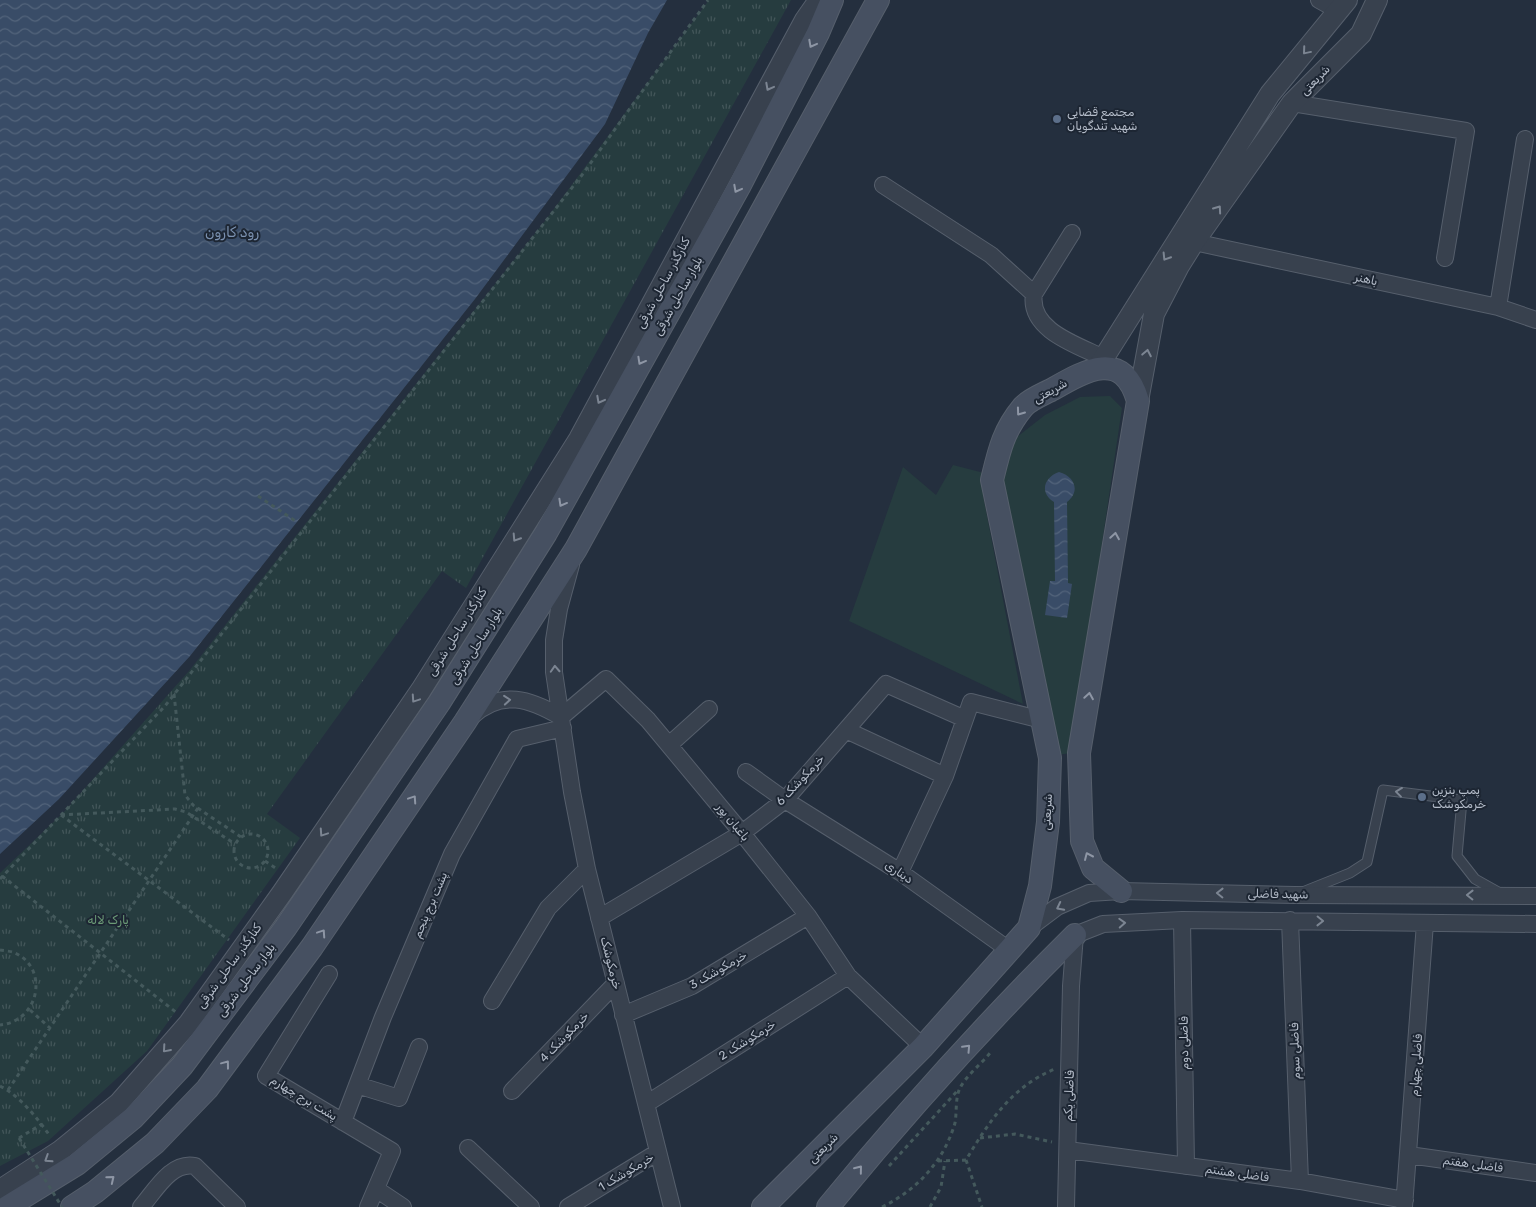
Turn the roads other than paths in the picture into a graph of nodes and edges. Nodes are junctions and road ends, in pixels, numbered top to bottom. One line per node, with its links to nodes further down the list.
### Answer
1 (820, 0): 22 (street, کنارگذر ساحلی شرقی, one-way to 22)
2 (832, 0): 23 (main road, بلوار ساحلی شرقی, one-way to 23)
3 (878, 0): 21 (main road)
4 (1319, 0): 6 (street)
5 (1377, 0): 7 (street, شریعتی)
6 (1340, 9): 7 (street); 8 (street); 9 (street, شریعتی, one-way to 9)
7 (1365, 22): 8 (street, شریعتی)
8 (1353, 40): 10 (street, شریعتی)
9 (1270, 94): 10 (street); 19 (street, شریعتی, one-way to 19)
10 (1292, 103): 14 (street, شریعتی, one-way to 10); 15 (street)
11 (1525, 139): 17 (street)
12 (883, 185): 16 (street)
13 (1072, 234): 16 (street)
14 (1194, 242): 17 (street, باهنر); 20 (street, شریعتی, one-way to 14)
15 (1446, 258)
16 (1034, 294): 19 (street)
17 (1498, 307): 18 (street, باهنر)
18 (1536, 320)
19 (1101, 363): 20 (main road); 26 (main road, شریعتی, one-way to 26)
20 (1138, 401): 37 (main road, شریعتی, one-way to 20)
21 (576, 549): 27 (main road); 28 (street, خرمکوشک, one-way to 21)
22 (478, 598): 23 (street); 71 (street, کنارگذر ساحلی شرقی, one-way to 71)
23 (497, 612): 73 (main road, بلوار ساحلی شرقی)
24 (709, 710): 30 (street)
25 (965, 719): 26 (street); 29 (street, خرمکوشک 6); 32 (street)
26 (1042, 720): 47 (main road, شریعتی)
27 (465, 722): 28 (street, one-way to 28); 74 (main road, one-way to 27)
28 (562, 722): 30 (street, باغبان پور); 35 (street, خرمکوشک); 59 (street, پشت برج پنجم)
29 (846, 730): 32 (street); 33 (street, خرمکوشک 6)
30 (669, 745): 34 (street, باغبان پور)
31 (746, 772): 33 (street, دیناری)
32 (945, 776): 36 (street)
33 (785, 800): 34 (street, خرمکوشک 6); 36 (street, دیناری)
34 (742, 833): 41 (street, باغبان پور); 42 (street, خرمکوشک 6)
35 (587, 869): 42 (street, خرمکوشک); 55 (street)
36 (900, 872): 49 (street, دیناری)
37 (1121, 891): 38 (street, شهید فاضلی, one-way to 37); 47 (street, شهید فاضلی, one-way to 47)
38 (1295, 895): 39 (street, شهید فاضلی, one-way to 38); 39 (lane, one-way to 38)
39 (1504, 896): 40 (street, شهید فاضلی)
40 (1536, 896)
41 (808, 916): 52 (street, باغبان پور); 56 (street, خرمکوشک 3)
42 (599, 918): 53 (street, خرمکوشک)
43 (1182, 920): 44 (street, شهید فاضلی); 48 (street, شهید فاضلی, one-way to 43); 67 (street, فاضلی دوم)
44 (1290, 920): 45 (street, شهید فاضلی, one-way to 45); 69 (street, فاضلی سوم)
45 (1425, 923): 46 (street, شهید فاضلی); 66 (street, فاضلی چهارم)
46 (1536, 924)
47 (1029, 928): 49 (main road, شریعتی)
48 (1076, 935): 51 (main road); 54 (street, فاضلی یکم)
49 (1009, 950): 58 (main road, شریعتی)
50 (329, 974): 62 (street, پشت برج چهارم)
51 (1035, 975): 54 (street); 83 (main road, one-way to 51)
52 (848, 976): 58 (street, باغبان پور); 61 (street, خرمکوشک 2)
53 (616, 984): 56 (street, خرمکوشک); 60 (street, خرمکوشک 4)
54 (1071, 986): 64 (street, فاضلی یکم)
55 (492, 1001)
56 (623, 1015): 61 (street, خرمکوشک)
57 (419, 1048): 59 (street)
58 (923, 1048): 82 (main road, شریعتی)
59 (357, 1085): 62 (street, پشت برج پنجم)
60 (512, 1090)
61 (646, 1104): 65 (street, خرمکوشک)
62 (343, 1122): 70 (street, پشت برج چهارم)
63 (468, 1148): 79 (street)
64 (1068, 1150): 67 (street, فاضلی هشتم); 84 (street, فاضلی یکم)
65 (658, 1152): 80 (street, خرمکوشک 1); 81 (street, خرمکوشک)
66 (1409, 1155): 68 (street, فاضلی هفتم); 72 (street, فاضلی چهارم)
67 (1186, 1166): 69 (street, فاضلی هشتم)
68 (1536, 1173)
69 (1300, 1182): 72 (street, فاضلی هشتم)
70 (376, 1189): 77 (street); 78 (street)
71 (0, 1190)
72 (1404, 1203)
73 (7, 1207)
74 (72, 1207)
75 (141, 1207): 76 (street)
76 (237, 1207)
77 (368, 1207)
78 (403, 1207)
79 (531, 1207)
80 (568, 1207)
81 (672, 1207)
82 (763, 1207)
83 (828, 1207)
84 (1066, 1207)

